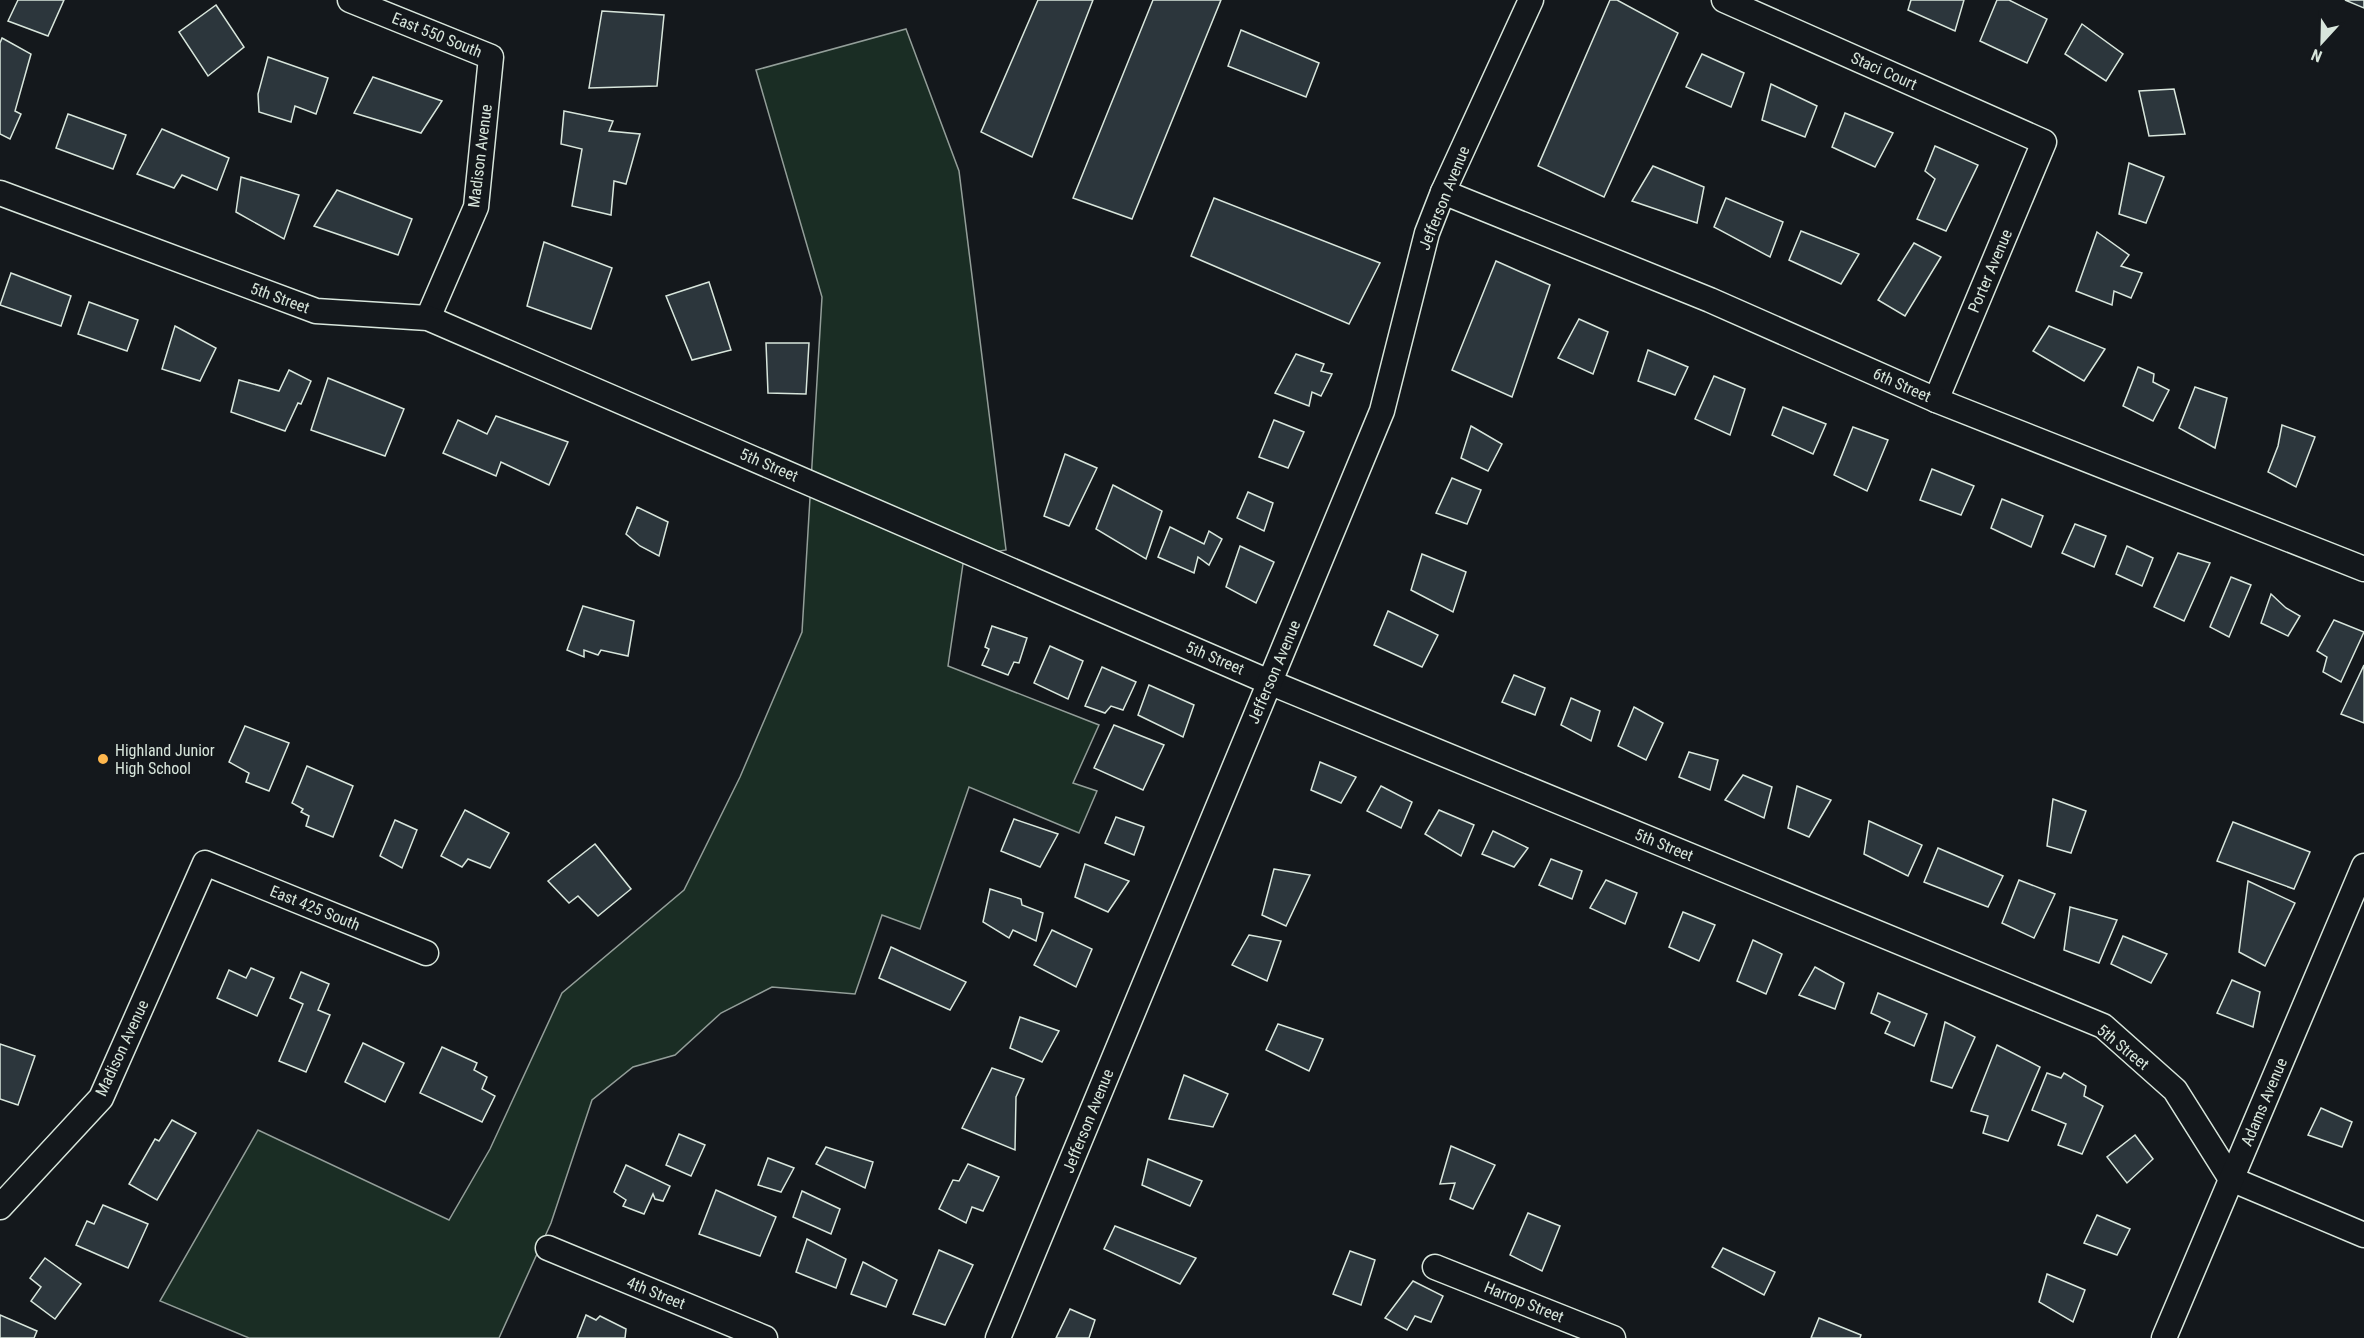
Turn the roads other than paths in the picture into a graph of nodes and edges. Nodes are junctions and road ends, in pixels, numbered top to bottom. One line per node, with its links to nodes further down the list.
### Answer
1 (350, 0): 4 (street, East 550 South)
2 (1531, 0): 6 (street, Jefferson Avenue)
3 (1724, 0): 5 (street, Staci Court)
4 (491, 57): 8 (street, Madison Avenue)
5 (2044, 142): 9 (street, Porter Avenue)
6 (1443, 192): 9 (street, 6th Street); 11 (street, Jefferson Avenue)
7 (0, 193): 8 (street, 5th Street)
8 (428, 318): 11 (street, 5th Street)
9 (1936, 400): 10 (street, 6th Street)
10 (2364, 568)
11 (1269, 682): 15 (street, 5th Street); 21 (street, Jefferson Avenue)
12 (204, 863): 14 (street, East 425 South); 16 (street, Madison Avenue)
13 (2364, 866): 15 (street, Adams Avenue)
14 (426, 953)
15 (2231, 1179): 17 (street); 23 (street, Adams Avenue)
16 (0, 1207)
17 (2364, 1235)
18 (548, 1248): 20 (street, 4th Street)
19 (1435, 1266): 22 (street, Harrop Street)
20 (765, 1338)
21 (998, 1338)
22 (1613, 1338)
23 (2164, 1338)

